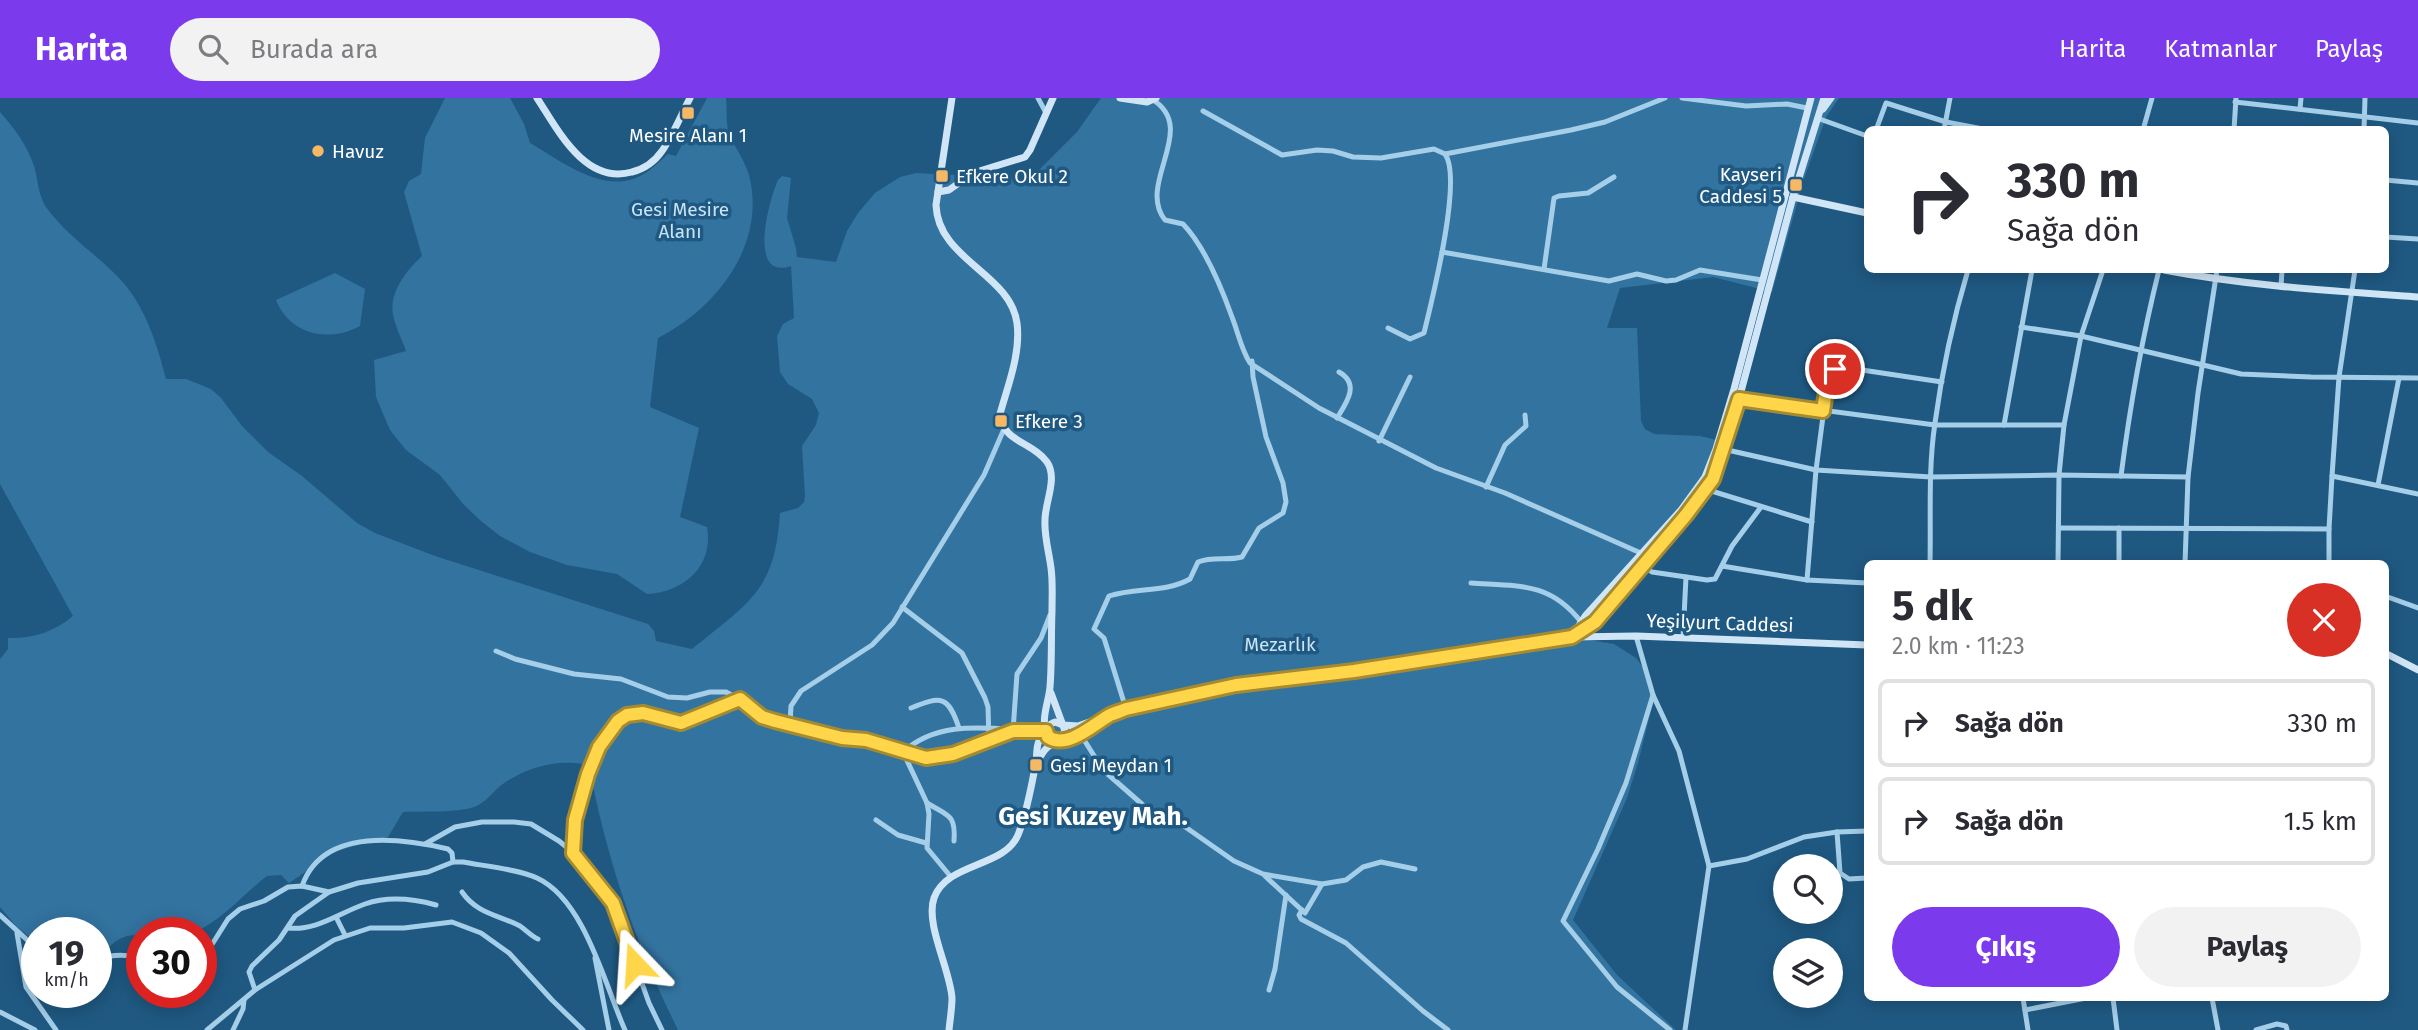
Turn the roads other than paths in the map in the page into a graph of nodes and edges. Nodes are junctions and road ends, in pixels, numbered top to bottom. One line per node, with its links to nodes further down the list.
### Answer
1 (537, 98): 2 (street)
2 (690, 98)
3 (952, 98): 38 (street)
4 (1038, 98): 21 (street)
5 (1053, 98): 21 (street)
6 (1120, 98): 17 (street)
7 (1665, 98): 34 (street)
8 (1682, 98): 19 (street)
9 (1811, 98): 19 (street)
10 (1824, 98): 24 (street)
11 (1831, 98): 24 (street)
12 (1950, 98): 25 (street)
13 (2152, 98): 30 (street)
14 (2225, 98): 18 (street)
15 (2301, 98): 20 (street)
16 (2365, 98): 23 (street)
17 (1154, 99): 62 (street)
18 (2236, 100): 20 (street); 31 (street)
19 (1808, 108): 54 (street)
20 (2300, 109): 23 (street)
21 (1045, 111): 38 (street)
22 (1203, 111): 34 (street)
23 (2364, 116): 26 (street); 32 (street)
24 (1817, 118): 33 (street); 39 (street)
25 (1946, 122): 27 (street); 28 (street); 29 (street)
26 (2418, 123)
27 (1877, 126)
28 (1945, 126)
29 (1967, 126)
30 (2144, 126)
31 (2234, 126)
32 (2364, 126)
33 (1864, 135)
34 (1445, 153): 43 (street)
35 (1614, 177): 44 (street)
36 (2389, 180): 37 (street)
37 (2418, 183)
38 (938, 192): 77 (street)
39 (1793, 197): 40 (street); 70 (street)
40 (1864, 212)
41 (2389, 237): 42 (street)
42 (2418, 239)
43 (1442, 252): 44 (street); 58 (street)
44 (1544, 269): 54 (street)
45 (1967, 273): 69 (street)
46 (2031, 273): 59 (street)
47 (2102, 273): 60 (street)
48 (2158, 273): 61 (street)
49 (2181, 273): 53 (street)
50 (2216, 273): 53 (street)
51 (2282, 273): 55 (street)
52 (2356, 273): 56 (street)
53 (2214, 279): 55 (street); 63 (street)
54 (1762, 280): 96 (street)
55 (2281, 287): 56 (street)
56 (2353, 293): 57 (street); 66 (street)
57 (2418, 297)
58 (1388, 327)
59 (2021, 327): 60 (street); 75 (street)
60 (2081, 336): 61 (street); 76 (street)
61 (2140, 351): 63 (street); 82 (street)
62 (1252, 363): 73 (street); 124 (street)
63 (2202, 365): 66 (street); 85 (street)
64 (1339, 372): 73 (street)
65 (1410, 377): 78 (street)
66 (2339, 377): 67 (street); 83 (street)
67 (2399, 378): 68 (street); 86 (street)
68 (2418, 378)
69 (1942, 382): 71 (street); 74 (street)
70 (1739, 399): 71 (street); 79 (street)
71 (1823, 411): 74 (street); 80 (street)
72 (1525, 415): 87 (street)
73 (1337, 418): 78 (street)
74 (1935, 425): 75 (street); 84 (street)
75 (2004, 425): 76 (street)
76 (2064, 425): 81 (street)
77 (1004, 429): 109 (street); 110 (street)
78 (1379, 441): 87 (street)
79 (1723, 449): 80 (street); 88 (street)
80 (1816, 470): 84 (street); 91 (street)
81 (2059, 475): 82 (street); 84 (street); 92 (street)
82 (2121, 476): 85 (street)
83 (2332, 476): 86 (street); 95 (street)
84 (1931, 477): 97 (street)
85 (2188, 477): 94 (street)
86 (2378, 485): 89 (street)
87 (1486, 486): 96 (street)
88 (1705, 489): 90 (street); 102 (street)
89 (2418, 494)
90 (1761, 507): 91 (street); 103 (street)
91 (1812, 523): 105 (street)
92 (2059, 528): 93 (street); 98 (street)
93 (2119, 528): 94 (street); 99 (street)
94 (2185, 528): 95 (street); 100 (street)
95 (2329, 529): 101 (street)
96 (1643, 554): 112 (street)
97 (1930, 560)
98 (2058, 560)
99 (2119, 560)
100 (2185, 560)
101 (2329, 560)
102 (1643, 566): 104 (street); 114 (street)
103 (1722, 566): 104 (street); 105 (street)
104 (1686, 577): 115 (street)
105 (1807, 580): 107 (street)
106 (1471, 583): 112 (street)
107 (1864, 583)
108 (2389, 597): 111 (street)
109 (1052, 599): 120 (street); 130 (street)
110 (902, 607): 126 (street); 129 (street)
111 (2418, 608)
112 (1581, 622): 114 (street)
113 (1636, 636): 114 (street, Yeşilyurt Caddesi); 115 (street, Yeşilyurt Caddesi); 121 (street)
114 (1572, 637): 124 (street, Yeşilyurt Caddesi)
115 (1683, 638): 116 (street, Yeşilyurt Caddesi)
116 (1864, 645)
117 (496, 651): 122 (street)
118 (2389, 655): 119 (street)
119 (2418, 670)
120 (1050, 690): 127 (street); 131 (street)
121 (1653, 695): 146 (street); 186 (street)
122 (740, 699): 126 (street); 144 (street)
123 (911, 708): 128 (street)
124 (1126, 709): 125 (street, Yeşilyurt Caddesi)
125 (1110, 715): 127 (street); 132 (street)
126 (790, 723): 135 (street)
127 (1063, 725): 131 (street); 133 (street)
128 (958, 728): 129 (street); 135 (street)
129 (987, 729): 130 (street); 134 (street)
130 (1013, 731): 131 (street); 134 (street)
131 (1046, 731): 133 (street); 136 (street)
132 (1081, 735): 133 (street); 148 (street)
133 (1057, 740): 136 (street)
134 (989, 741): 135 (street)
135 (903, 752): 137 (street)
136 (1036, 765): 149 (street)
137 (927, 803): 141 (street); 142 (street)
138 (876, 820): 142 (street)
139 (1864, 831): 140 (street)
140 (1837, 832): 146 (street); 150 (street)
141 (954, 841)
142 (926, 843): 149 (street)
143 (425, 844): 144 (street); 145 (street); 152 (street)
144 (573, 853): 183 (street)
145 (453, 862): 153 (street); 166 (street)
146 (1709, 866): 187 (street)
147 (1415, 869): 151 (street)
148 (1263, 874): 151 (street); 155 (street)
149 (951, 877): 184 (street)
150 (1864, 878)
151 (1322, 884): 157 (street)
152 (302, 886): 153 (street); 164 (street)
153 (329, 892): 160 (street)
154 (463, 892): 165 (street)
155 (1286, 895): 157 (street); 168 (street)
156 (436, 905): 159 (street)
157 (1302, 910): 185 (street)
158 (0, 915): 161 (street)
159 (336, 917): 160 (street); 163 (street)
160 (288, 928): 167 (street)
161 (17, 933): 162 (street); 177 (street)
162 (21, 936)
163 (345, 936): 167 (street); 180 (street)
164 (217, 938)
165 (538, 939)
166 (594, 950): 181 (street); 182 (street)
167 (255, 990): 169 (street)
168 (1269, 990)
169 (244, 1000): 178 (street); 179 (street)
170 (2024, 1001): 174 (street)
171 (2071, 1001): 174 (street)
172 (2113, 1001): 189 (street)
173 (2213, 1001): 190 (street)
174 (2025, 1010): 188 (street)
175 (0, 1012): 176 (street)
176 (35, 1030)
177 (56, 1030)
178 (207, 1030)
179 (233, 1030)
180 (583, 1030)
181 (609, 1030)
182 (625, 1030)
183 (662, 1030)
184 (949, 1030)
185 (1448, 1030)
186 (1670, 1030)
187 (1685, 1030)
188 (2028, 1030)
189 (2117, 1030)
190 (2218, 1030)
191 (2256, 1030): 192 (street)
192 (2287, 1030)

